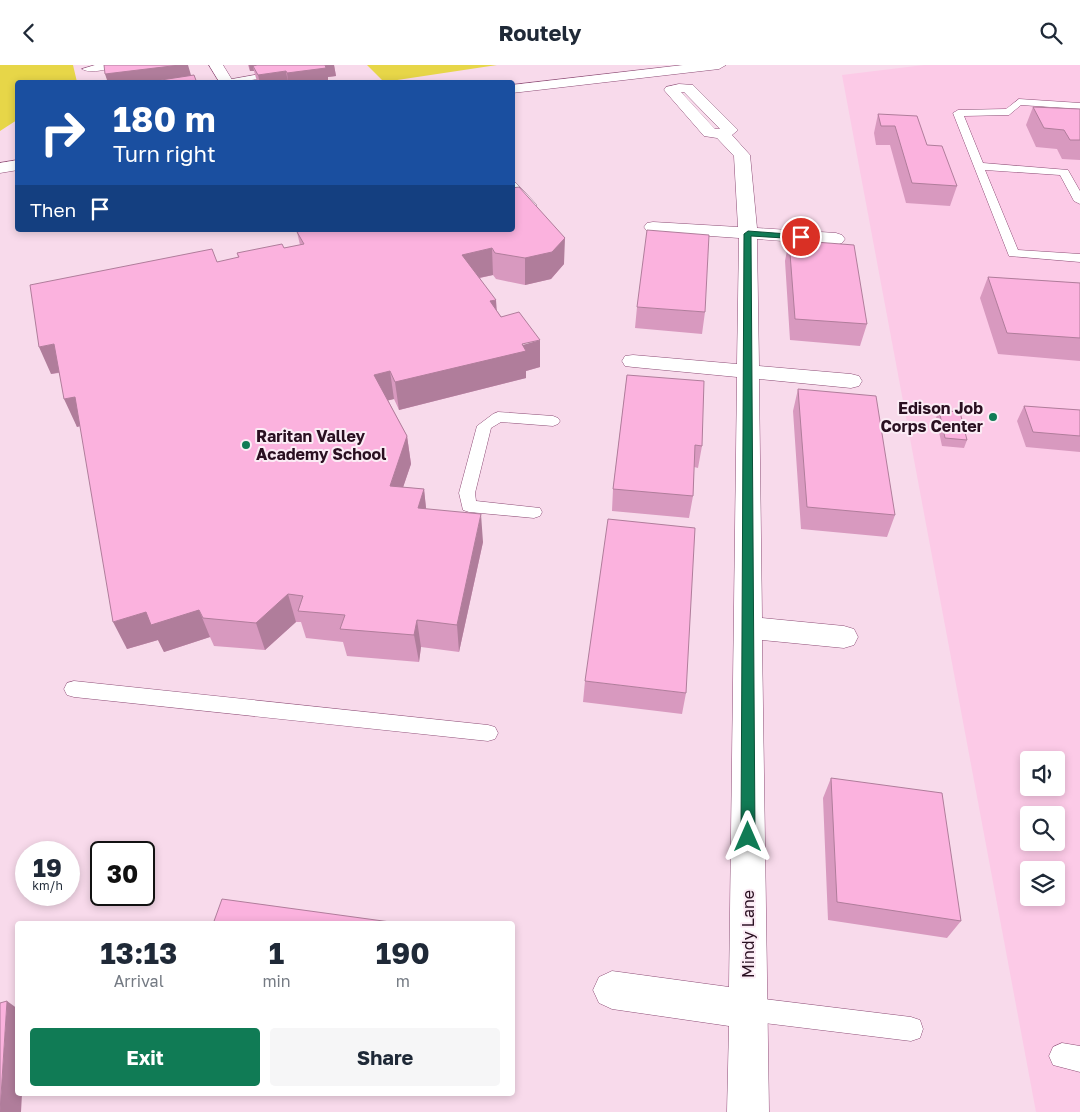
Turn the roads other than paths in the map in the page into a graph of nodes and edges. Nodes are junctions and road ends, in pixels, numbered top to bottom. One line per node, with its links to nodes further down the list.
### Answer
1 (112, 65): 5 (lane)
2 (216, 65): 7 (street)
3 (325, 65): 8 (lane)
4 (719, 65): 6 (street)
5 (86, 69)
6 (662, 72): 9 (street); 18 (street, Mindy Lane)
7 (221, 80)
8 (234, 80)
9 (515, 89)
10 (1080, 106): 12 (lane)
11 (15, 166): 13 (street)
12 (979, 166): 15 (lane); 20 (lane)
13 (0, 168)
14 (515, 188): 16 (lane)
15 (1080, 201)
16 (541, 216)
17 (653, 227): 18 (street)
18 (748, 234): 19 (street); 22 (street, Mindy Lane)
19 (836, 239)
20 (1080, 258)
21 (633, 361): 22 (street)
22 (748, 371): 23 (street); 26 (street, Mindy Lane)
23 (851, 381)
24 (553, 421): 25 (lane)
25 (534, 512)
26 (748, 628): 27 (street); 31 (street, Mindy Lane)
27 (844, 637)
28 (74, 689): 29 (lane)
29 (488, 733)
30 (612, 990): 31 (street)
31 (748, 1009): 32 (lane); 33 (street, Mindy Lane)
32 (911, 1029)
33 (748, 1112)

